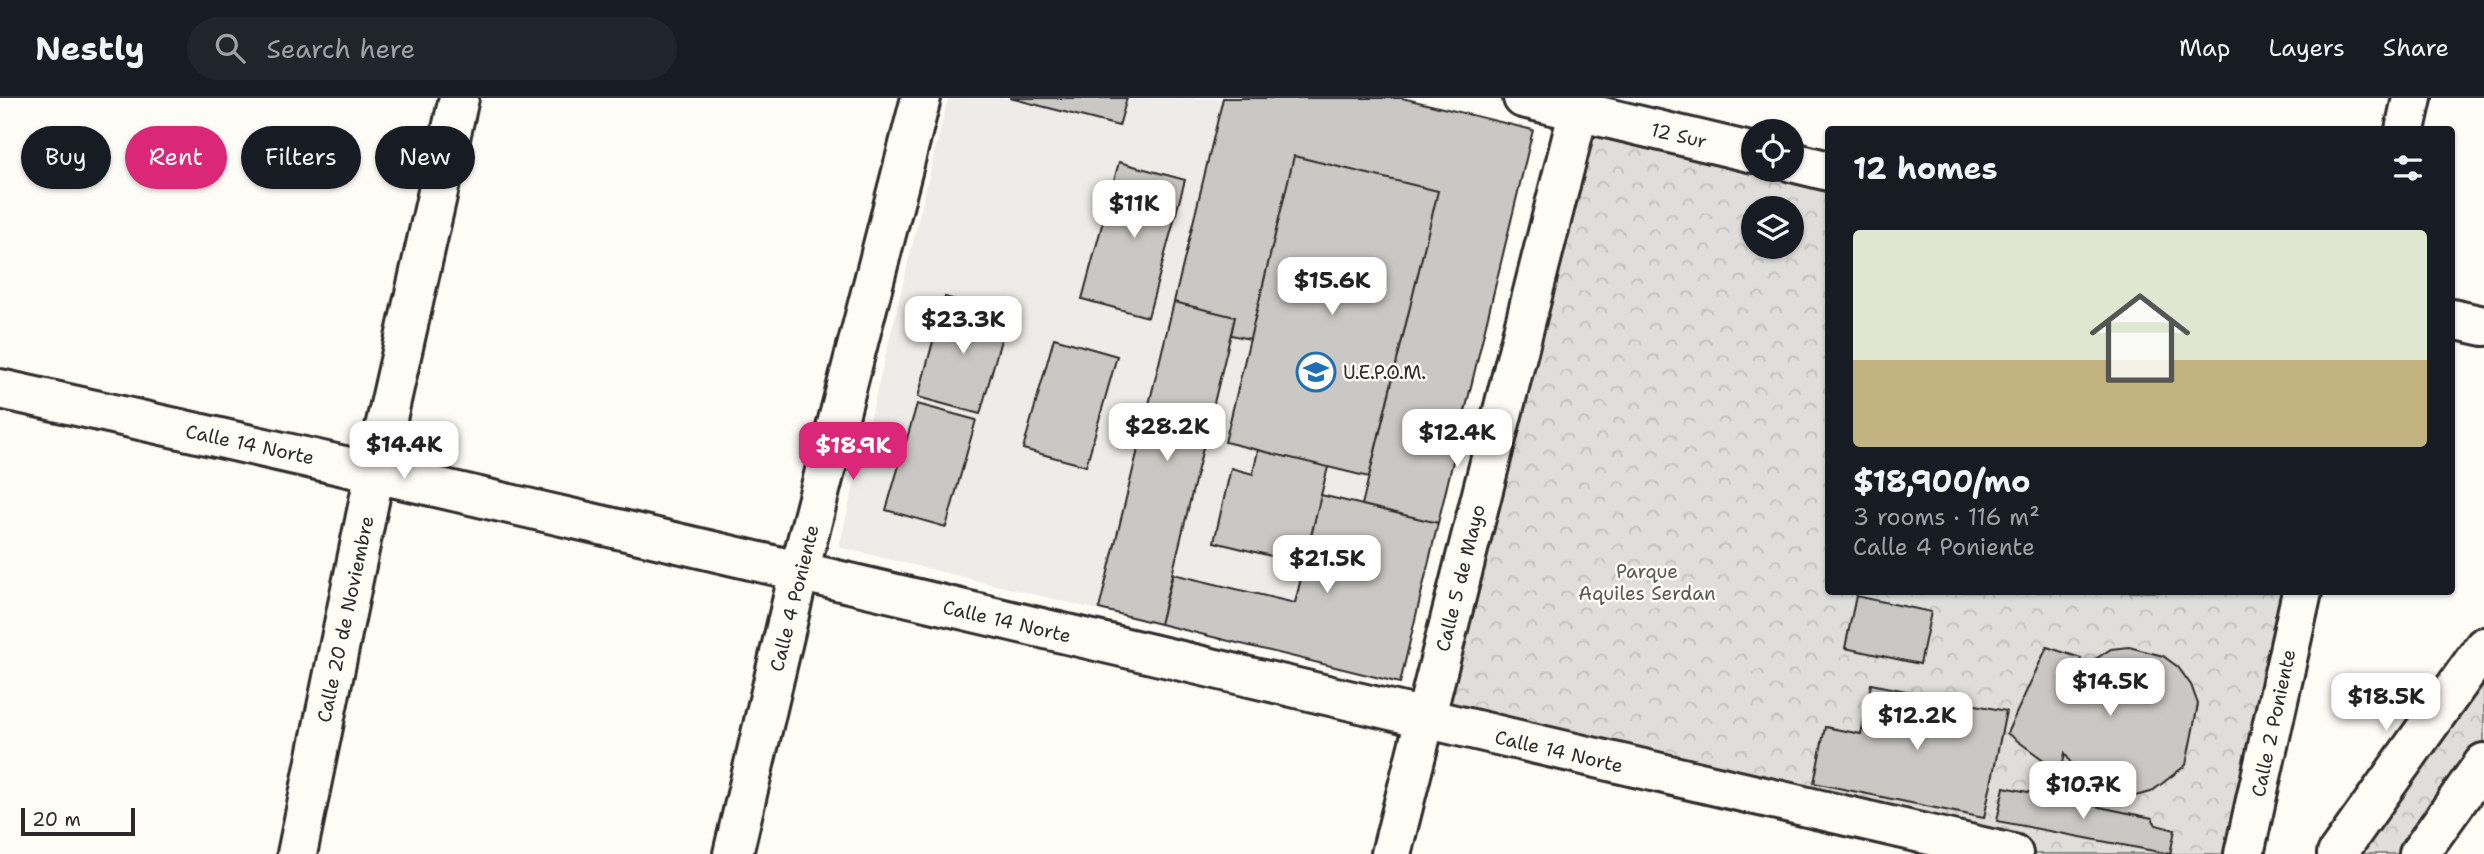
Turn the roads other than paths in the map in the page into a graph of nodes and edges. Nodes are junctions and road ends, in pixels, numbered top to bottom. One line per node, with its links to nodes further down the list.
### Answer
1 (459, 98): 13 (street, Calle 20 de Noviembre)
2 (921, 98): 14 (street, Calle 4 Poniente)
3 (1523, 98): 5 (street, 12 Sur)
4 (2412, 98): 6 (street)
5 (1580, 105): 7 (street, 12 Sur); 17 (street, Calle 5 de Mayo)
6 (2406, 126)
7 (1741, 149)
8 (1804, 165): 9 (street)
9 (1825, 170)
10 (2455, 319): 11 (street)
11 (2484, 326)
12 (0, 389): 13 (street, Calle 14 Norte)
13 (375, 472): 14 (street, Calle 14 Norte); 19 (street, Calle 20 de Noviembre)
14 (799, 572): 17 (street, Calle 14 Norte); 20 (street, Calle 4 Poniente)
15 (2301, 595): 23 (street, Calle 2 Poniente)
16 (2484, 647): 24 (street)
17 (1424, 720): 21 (street, Calle 5 de Mayo); 22 (street, Calle 14 Norte)
18 (2484, 763): 25 (street)
19 (298, 854)
20 (733, 854)
21 (1391, 854)
22 (2013, 854)
23 (2244, 854)
24 (2337, 854)
25 (2419, 854)

